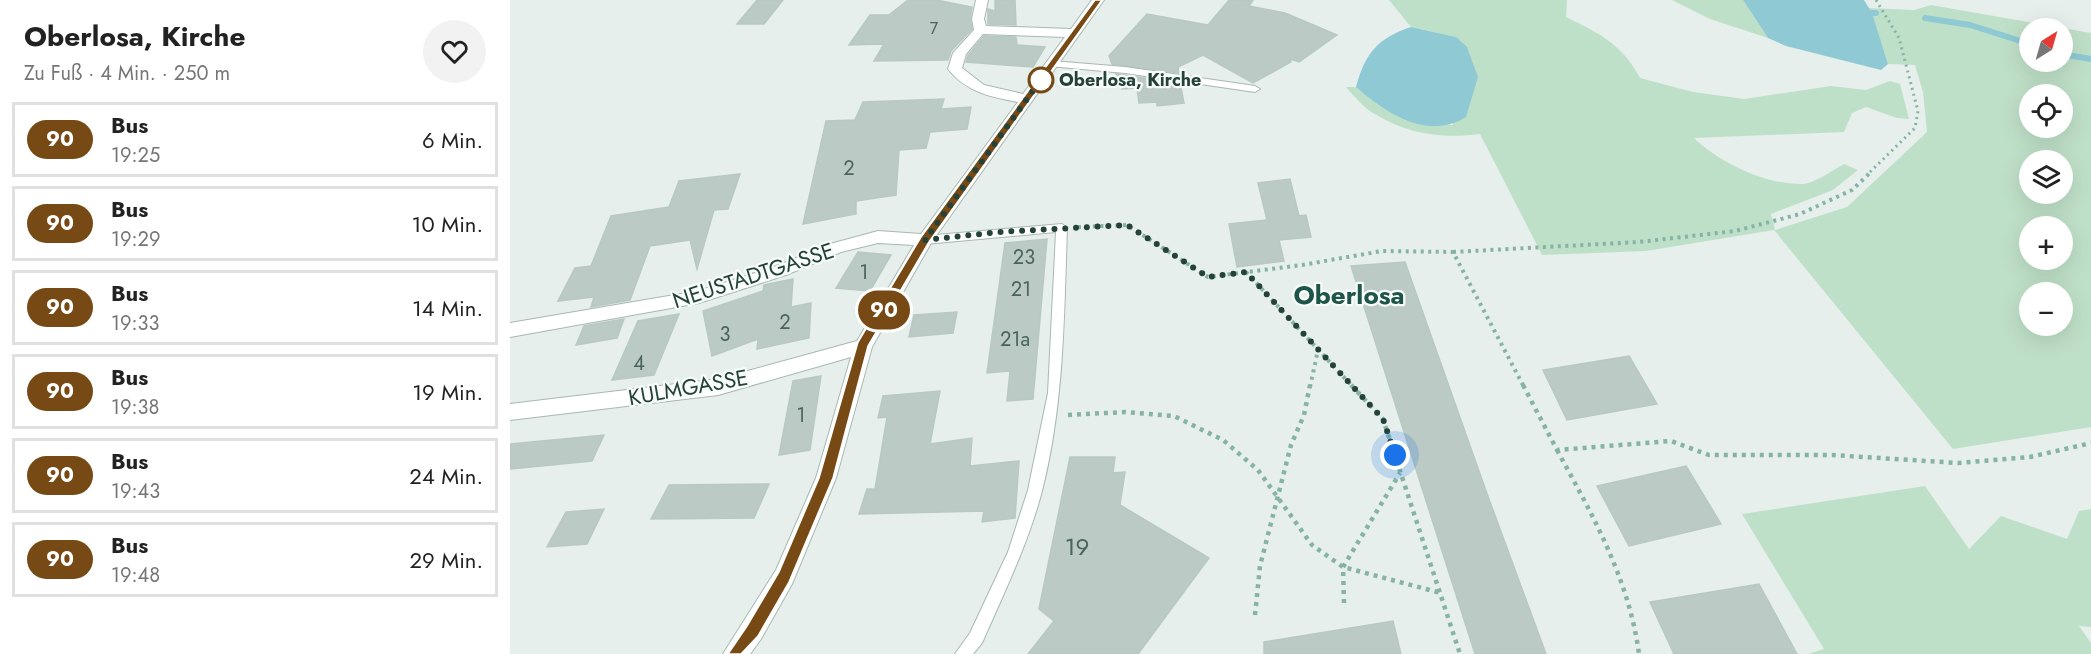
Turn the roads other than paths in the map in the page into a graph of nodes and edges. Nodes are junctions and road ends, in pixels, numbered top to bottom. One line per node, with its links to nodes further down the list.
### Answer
1 (982, 0): 3 (street)
2 (1098, 0): 4 (street)
3 (980, 30): 4 (street); 7 (street)
4 (1074, 33): 5 (street)
5 (1052, 64): 6 (lane); 7 (street)
6 (1255, 89)
7 (1027, 99): 8 (street)
8 (925, 240): 9 (street, NEUSTADTGASSE); 10 (street); 13 (lane)
9 (510, 330)
10 (863, 345): 11 (street, KULMGASSE); 12 (street)
11 (510, 412)
12 (735, 654)
13 (963, 654)

